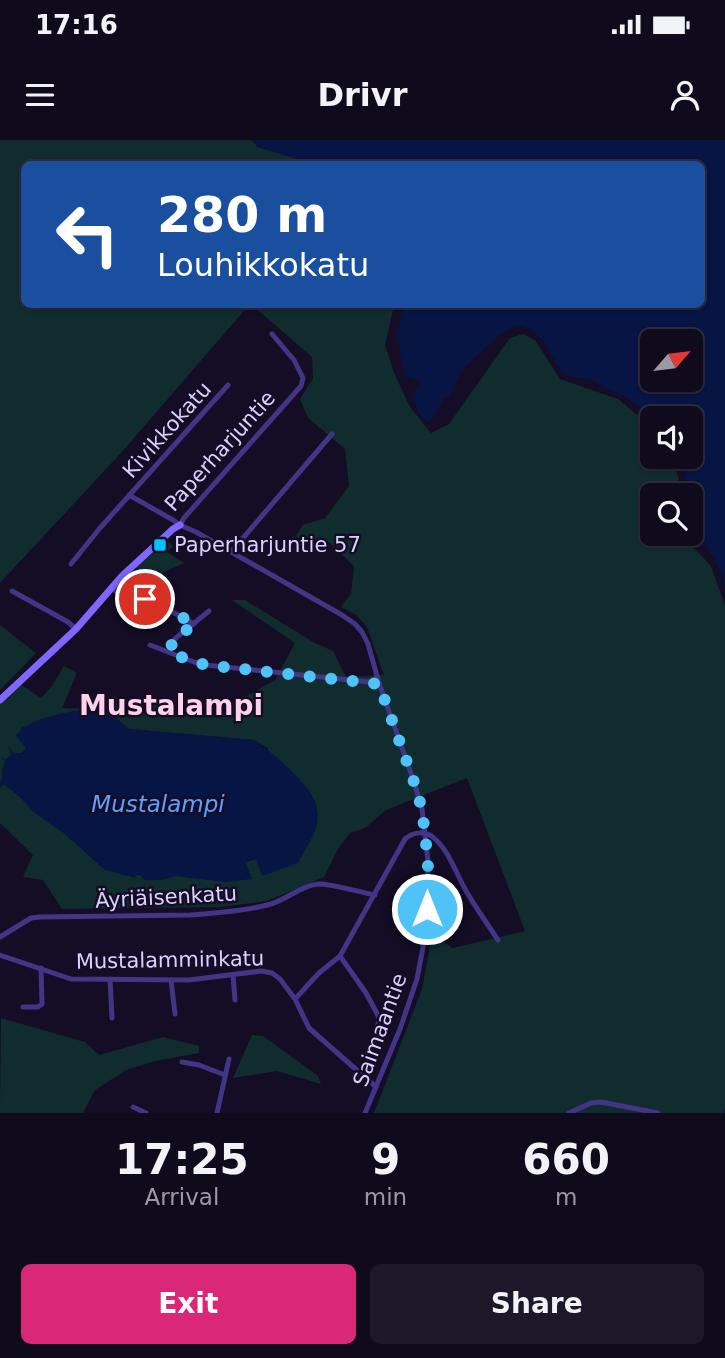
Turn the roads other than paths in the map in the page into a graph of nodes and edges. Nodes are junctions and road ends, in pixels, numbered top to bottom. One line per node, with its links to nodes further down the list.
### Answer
1 (272, 334): 5 (street, Paperharjuntie)
2 (228, 385): 4 (street, Kivikkokatu)
3 (332, 434): 6 (street)
4 (129, 495): 5 (street); 7 (street, Kivikkokatu)
5 (180, 526): 6 (street); 8 (street, Paperharjuntie)
6 (231, 552): 15 (street, Saimaantie)
7 (71, 564)
8 (111, 587): 11 (street); 12 (street, Paperharjuntie)
9 (12, 591): 12 (street)
10 (209, 611): 11 (street)
11 (194, 624): 14 (street)
12 (76, 629): 16 (street, Paperharjuntie)
13 (150, 645): 14 (street)
14 (169, 652): 15 (street)
15 (379, 684): 17 (street, Saimaantie)
16 (0, 700)
17 (425, 833): 18 (street); 20 (street); 36 (street, Saimaantie)
18 (374, 895): 19 (street, Äyriäisenkatu); 22 (street)
19 (0, 937)
20 (498, 940)
21 (0, 955): 23 (street, Mustalamminkatu)
22 (340, 956): 27 (street); 32 (street)
23 (41, 968): 25 (street, Mustalamminkatu); 29 (street)
24 (233, 975): 26 (street, Mustalamminkatu); 27 (street, Mustalamminkatu); 28 (street)
25 (110, 979): 26 (street, Mustalamminkatu); 31 (street)
26 (171, 980): 30 (street)
27 (295, 999): 36 (street, Mustalamminkatu)
28 (235, 1000)
29 (23, 1007)
30 (175, 1014)
31 (112, 1018)
32 (377, 1027)
33 (229, 1059): 35 (street)
34 (182, 1062): 35 (street)
35 (225, 1075): 38 (street)
36 (376, 1087): 40 (street, Saimaantie)
37 (133, 1107): 39 (street)
38 (219, 1112)
39 (146, 1113)
40 (365, 1113)
41 (569, 1113): 42 (street)
42 (658, 1113)

